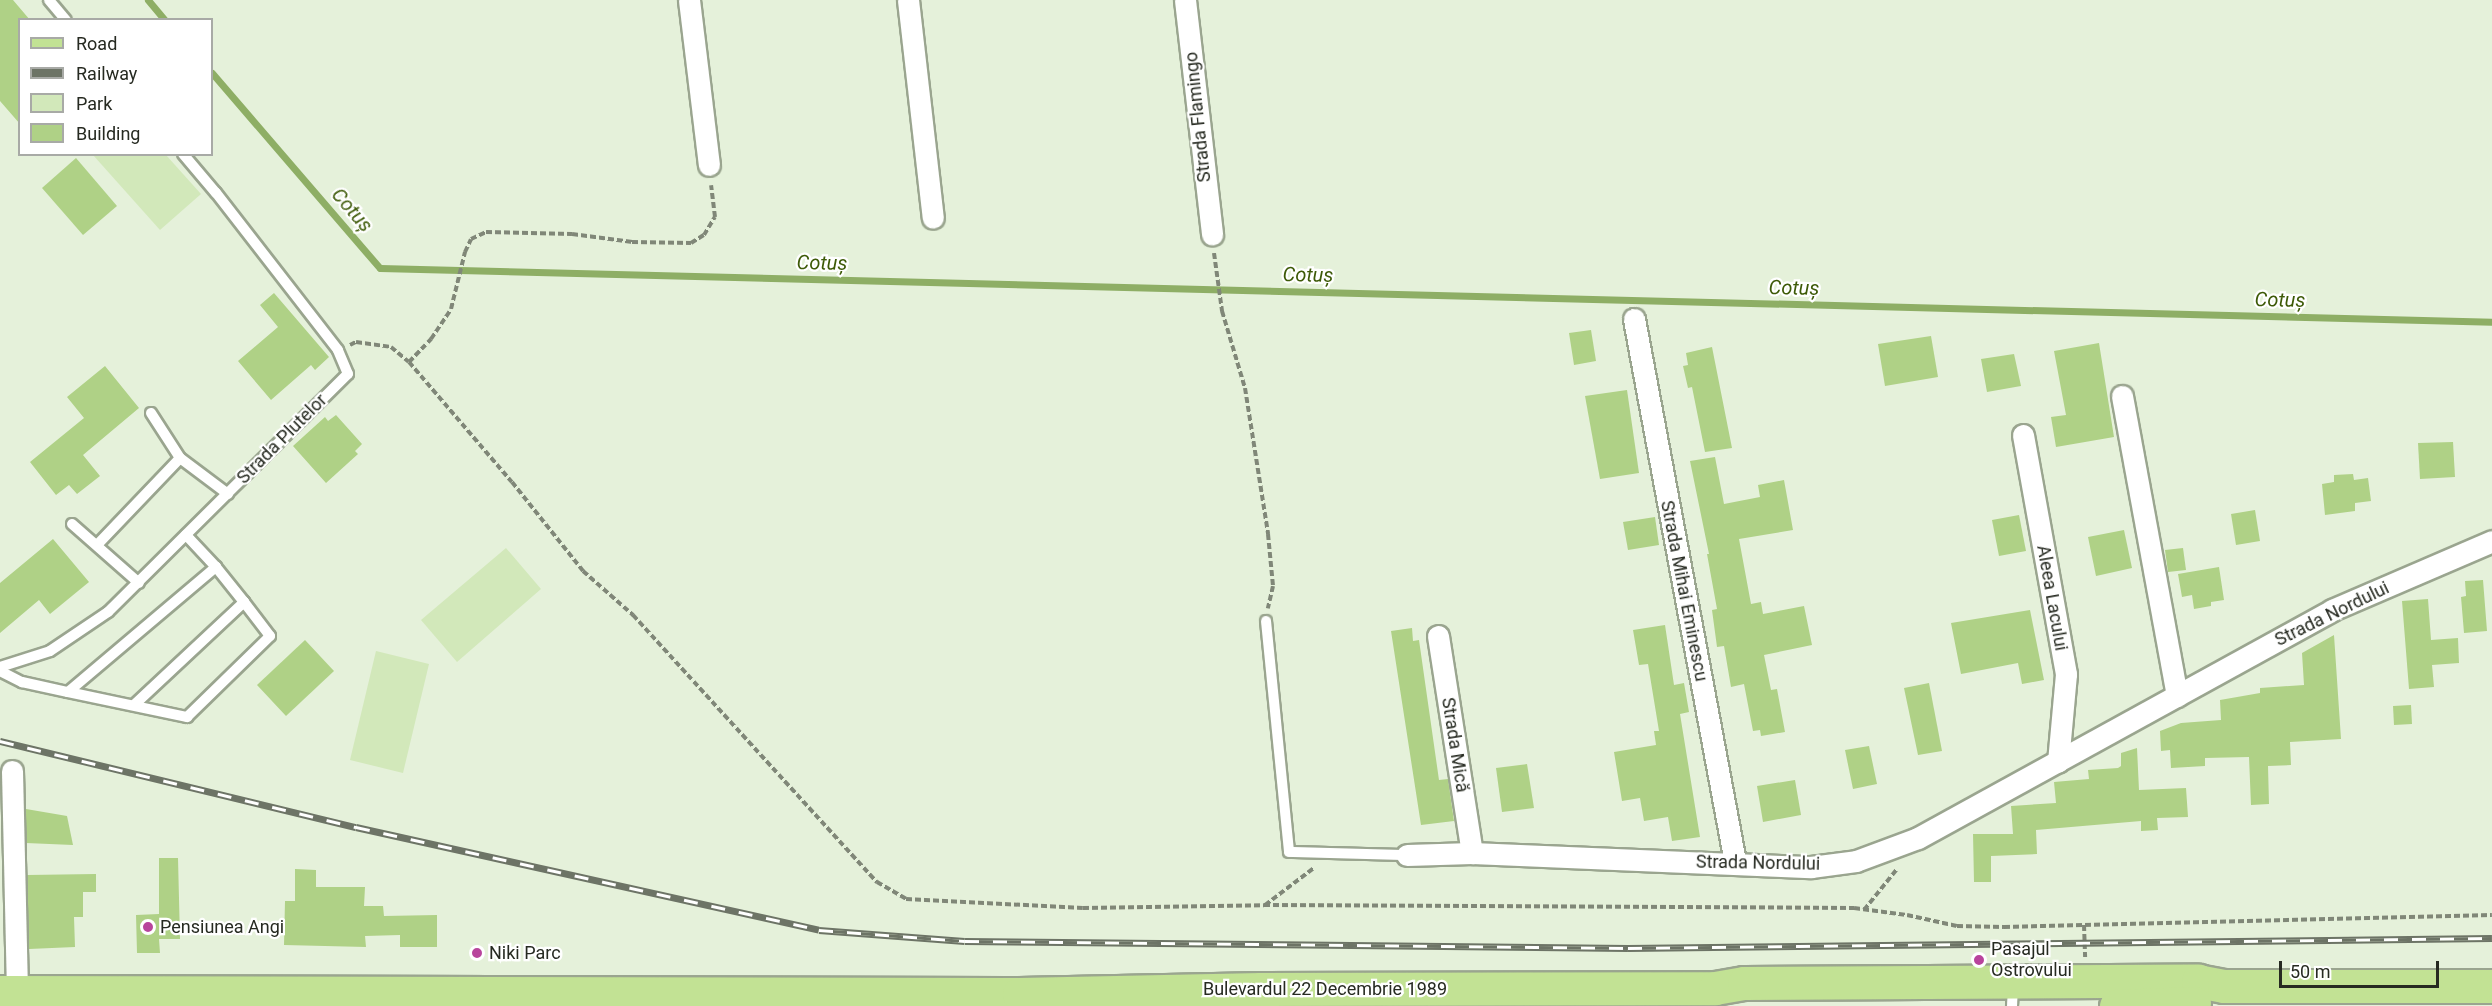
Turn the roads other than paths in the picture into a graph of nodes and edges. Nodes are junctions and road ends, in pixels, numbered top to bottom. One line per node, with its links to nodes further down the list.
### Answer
1 (49, 0): 5 (lane)
2 (689, 0): 7 (street)
3 (908, 0): 8 (street)
4 (1185, 0): 9 (street, Strada Flamingo)
5 (64, 18)
6 (185, 156): 15 (lane, Strada Plutelor)
7 (709, 165)
8 (933, 218)
9 (1212, 234)
10 (1634, 319): 33 (street, Strada Mihai Eminescu)
11 (2122, 396): 27 (street)
12 (151, 413): 14 (lane)
13 (2023, 435): 29 (street, Aleea Lacului)
14 (180, 458): 15 (lane); 19 (lane)
15 (228, 494): 17 (lane, Strada Plutelor)
16 (72, 524): 19 (lane)
17 (186, 536): 20 (lane); 21 (lane, Strada Plutelor)
18 (2492, 541): 27 (street, Strada Nordului)
19 (97, 545): 21 (lane)
20 (216, 567): 22 (lane); 26 (lane)
21 (139, 583): 25 (lane, Strada Plutelor)
22 (244, 602): 28 (lane); 28 (lane)
23 (1266, 621): 32 (lane)
24 (1438, 636): 31 (street, Strada Mică)
25 (0, 669): 26 (lane)
26 (68, 692): 28 (lane)
27 (2177, 696): 29 (street, Strada Nordului)
28 (134, 705)
29 (2058, 762): 33 (street, Strada Nordului)
30 (12, 771): 34 (street)
31 (1472, 853): 32 (street, Strada Nordului); 33 (street, Strada Nordului)
32 (1407, 855)
33 (1735, 862)
34 (7, 871): 38 (street)
35 (2224, 986): 36 (main road, Bulevardul 22 Decembrie 1989); 39 (main road, Bulevardul 22 Decembrie 1989); 41 (main road)
36 (2492, 986)
37 (1715, 988): 38 (main road, Bulevardul 22 Decembrie 1989); 39 (main road, Bulevardul 22 Decembrie 1989); 40 (main road)
38 (8, 992)
39 (2013, 994)
40 (1755, 1006)
41 (2116, 1006)

